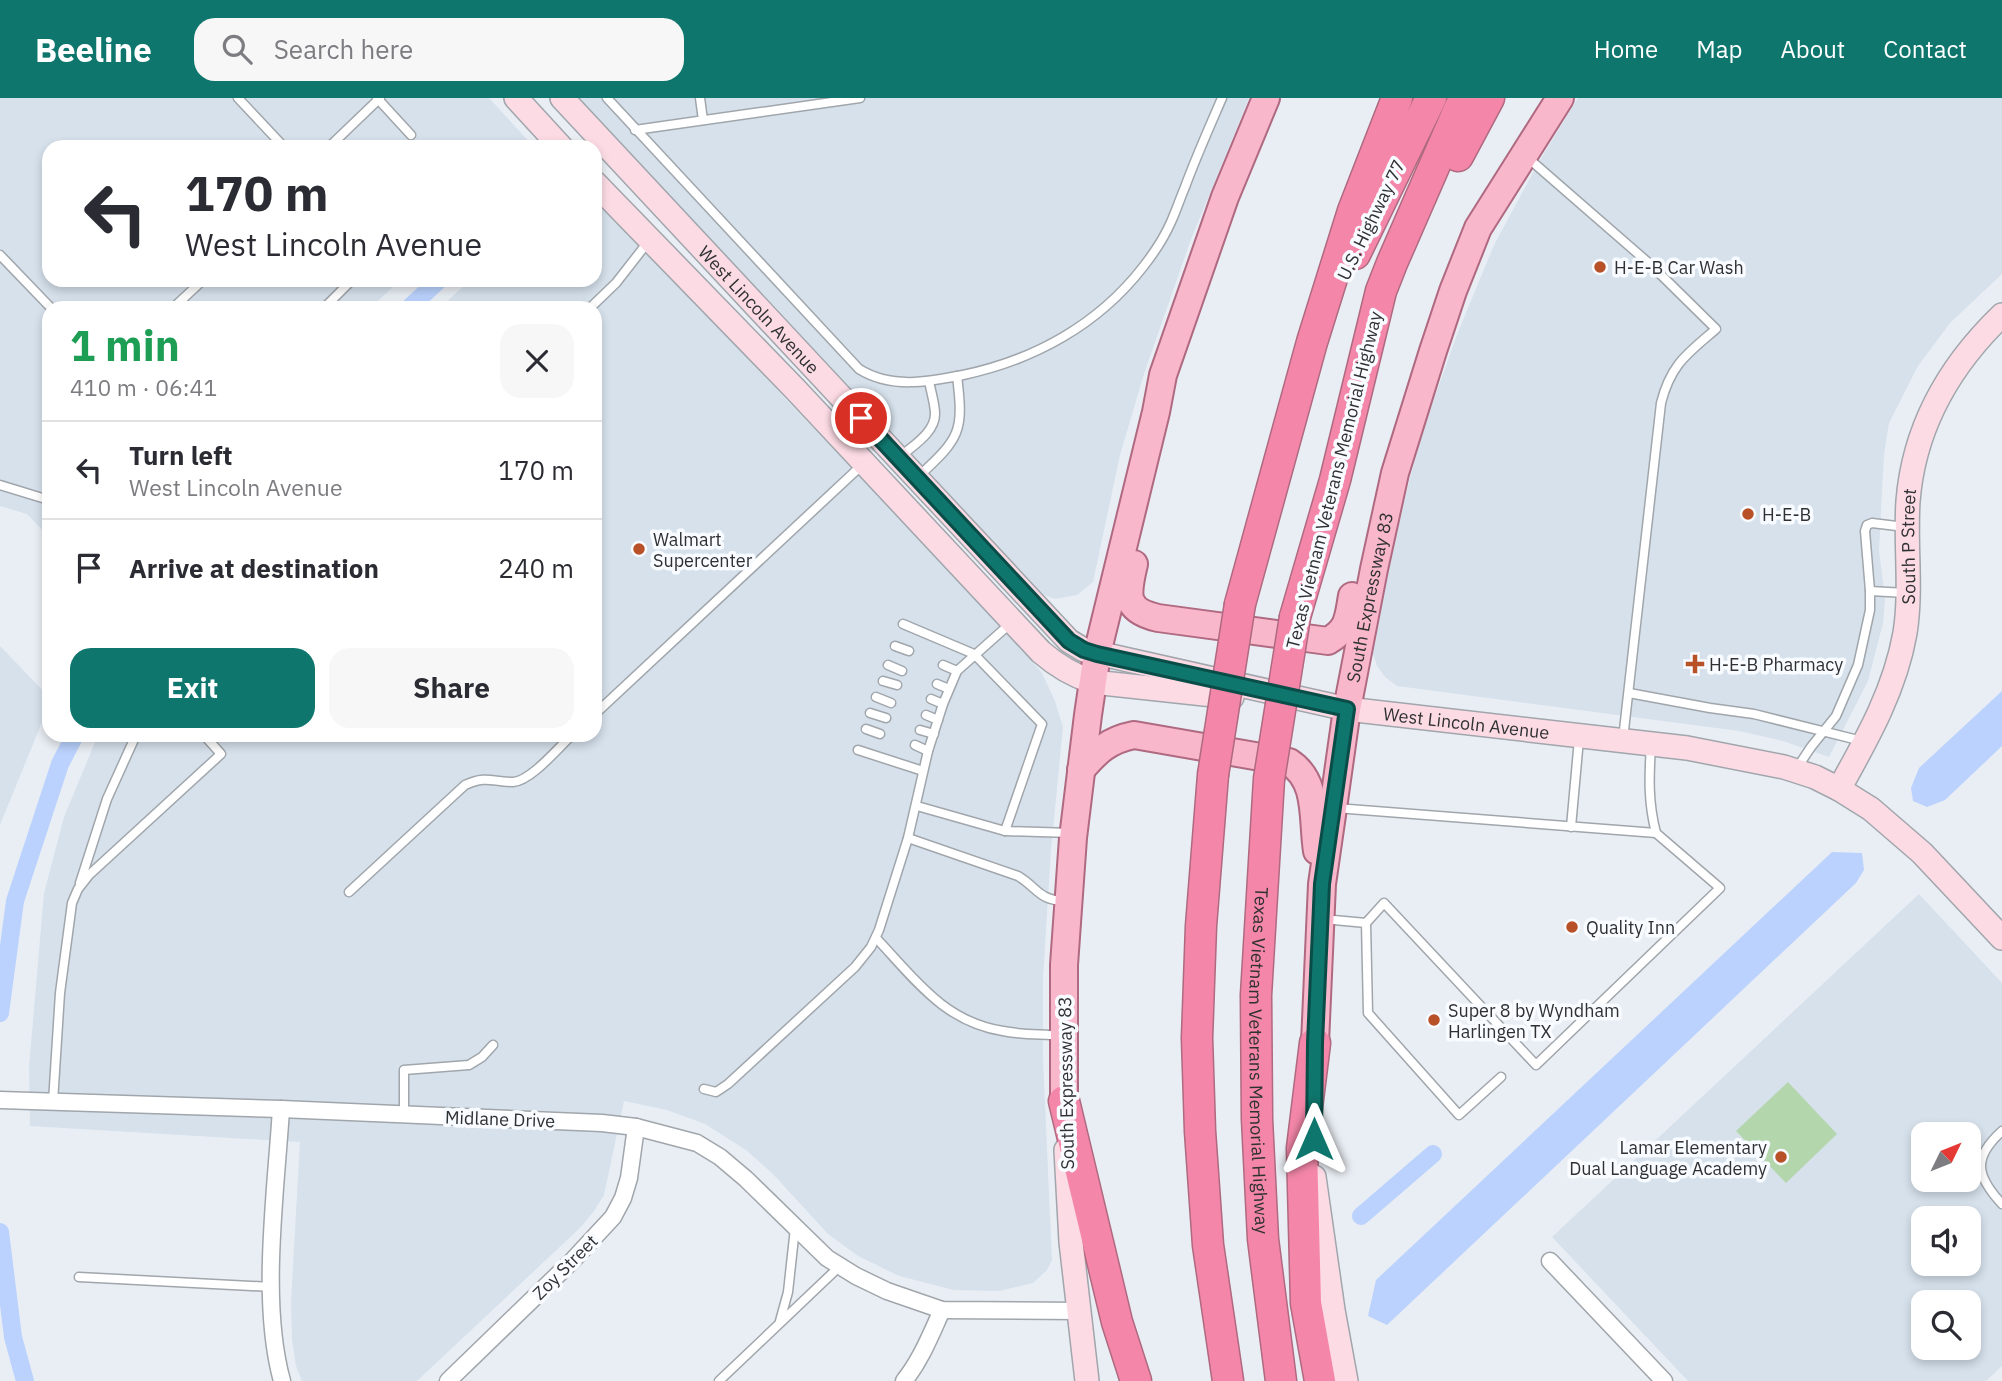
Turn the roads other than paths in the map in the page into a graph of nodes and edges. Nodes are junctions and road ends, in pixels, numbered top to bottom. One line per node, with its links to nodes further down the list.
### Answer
1 (238, 98): 18 (lane)
2 (378, 98): 17 (lane); 19 (lane)
3 (516, 98): 20 (street)
4 (562, 98): 21 (street, West Lincoln Avenue)
5 (607, 98): 16 (lane)
6 (700, 98): 15 (lane)
7 (860, 98): 15 (lane)
8 (1222, 98): 36 (lane)
9 (1266, 98): 38 (main road, South Expressway 83)
10 (1397, 98): 35 (highway)
11 (1431, 98): 35 (highway, U.S. Highway 77)
12 (1464, 98): 29 (highway, U.S. Highway 77)
13 (1489, 98): 29 (highway)
14 (1560, 98): 23 (main road, South Expressway 83)
15 (703, 120): 16 (lane)
16 (635, 130): 37 (lane)
17 (411, 135)
18 (277, 140)
19 (336, 140)
20 (555, 140)
21 (601, 140)
22 (602, 141): 39 (street, West Lincoln Avenue)
23 (1524, 154): 41 (main road, South Expressway 83); 63 (lane)
24 (602, 190): 25 (street, West Lincoln Avenue)
25 (649, 240): 33 (lane); 40 (street, West Lincoln Avenue)
26 (0, 254): 30 (lane)
27 (195, 287): 31 (lane)
28 (345, 287): 32 (lane)
29 (1381, 290): 136 (highway, Texas Vietnam Veterans Memorial Highway, bridge)
30 (44, 301)
31 (180, 301)
32 (331, 301)
33 (597, 301)
34 (2002, 316): 45 (street, South P Street)
35 (1312, 342): 135 (highway, bridge)
36 (957, 376): 37 (lane); 42 (lane)
37 (929, 381): 39 (lane)
38 (1156, 412): 41 (main road); 53 (main road, South Expressway 83)
39 (898, 458): 42 (street, West Lincoln Avenue)
40 (864, 463): 48 (street, West Lincoln Avenue); 68 (lane)
41 (1395, 473): 69 (main road, South Expressway 83)
42 (917, 478): 53 (street, West Lincoln Avenue)
43 (0, 485): 44 (lane)
44 (42, 498)
45 (1908, 528): 46 (lane); 47 (street, South P Street)
46 (1870, 591): 47 (lane); 76 (lane)
47 (1908, 593): 84 (street, South P Street)
48 (1012, 621): 52 (lane); 59 (street, West Lincoln Avenue)
49 (903, 624): 52 (lane)
50 (895, 646): 51 (lane)
51 (909, 651)
52 (974, 654): 57 (lane); 96 (lane)
53 (1097, 654): 59 (main road, South Expressway 83); 69 (street, West Lincoln Avenue)
54 (888, 665): 56 (lane)
55 (943, 665): 57 (lane)
56 (902, 671)
57 (957, 671): 62 (lane)
58 (883, 681): 61 (lane)
59 (1093, 682): 69 (street, West Lincoln Avenue); 89 (main road, South Expressway 83)
60 (937, 684): 62 (lane)
61 (897, 685)
62 (949, 689): 67 (lane)
63 (1629, 693): 76 (lane); 80 (lane)
64 (876, 697): 66 (lane)
65 (931, 699): 67 (lane)
66 (891, 703)
67 (943, 704): 73 (lane)
68 (602, 707)
69 (1347, 709): 79 (street, West Lincoln Avenue); 94 (main road, South Expressway 83)
70 (870, 713): 72 (lane)
71 (926, 715): 73 (lane)
72 (886, 718)
73 (938, 720): 78 (lane)
74 (866, 729): 77 (lane)
75 (920, 730): 78 (lane)
76 (1823, 731): 84 (lane); 91 (lane)
77 (880, 734)
78 (933, 734): 88 (lane)
79 (1580, 736): 80 (street, West Lincoln Avenue); 95 (lane)
80 (1623, 741): 85 (street, West Lincoln Avenue)
81 (133, 742): 101 (lane)
82 (211, 742): 101 (lane)
83 (564, 742): 102 (lane)
84 (1865, 742): 92 (street, South P Street)
85 (1651, 744): 91 (street, West Lincoln Avenue); 98 (lane)
86 (915, 745): 88 (lane)
87 (858, 750): 90 (lane)
88 (928, 751): 90 (lane)
89 (1081, 769): 97 (main road, South Expressway 83); 100 (main road)
90 (923, 771): 93 (lane)
91 (1795, 771): 92 (street, West Lincoln Avenue)
92 (1839, 789): 107 (street, West Lincoln Avenue)
93 (917, 806): 96 (lane); 99 (lane)
94 (1333, 808): 95 (lane); 100 (main road, South Expressway 83)
95 (1571, 827): 98 (lane)
96 (1005, 831): 97 (lane)
97 (1074, 833): 103 (main road, South Expressway 83)
98 (1656, 833): 105 (lane)
99 (908, 838): 103 (lane); 106 (lane)
100 (1322, 884): 104 (main road, South Expressway 83)
101 (78, 889): 115 (lane)
102 (349, 892)
103 (1069, 901): 108 (main road, South Expressway 83)
104 (1320, 919): 105 (lane); 109 (main road, South Expressway 83)
105 (1366, 923): 111 (lane)
106 (876, 937): 108 (lane); 112 (lane)
107 (2002, 938)
108 (1064, 1036): 114 (main road, South Expressway 83)
109 (1315, 1043): 137 (highway); 138 (street, South Expressway 83)
110 (493, 1045): 117 (lane)
111 (1501, 1077)
112 (704, 1089)
113 (0, 1100): 115 (street, Midlane Drive)
114 (1063, 1101): 127 (street, South Expressway 83); 134 (highway)
115 (53, 1102): 116 (street, Midlane Drive)
116 (281, 1109): 117 (street, Midlane Drive); 125 (street)
117 (404, 1116): 118 (street, Midlane Drive)
118 (636, 1127): 121 (street, Midlane Drive); 130 (street, Zoy Street)
119 (2002, 1131): 120 (lane)
120 (2002, 1204)
121 (795, 1228): 123 (street, Midlane Drive); 128 (lane)
122 (1550, 1261): 139 (street)
123 (840, 1266): 126 (street, Midlane Drive); 128 (lane)
124 (79, 1278): 125 (lane)
125 (272, 1287): 129 (street)
126 (942, 1310): 127 (street, Midlane Drive); 132 (street)
127 (1079, 1311): 133 (street, South Expressway 83)
128 (779, 1324): 131 (lane)
129 (282, 1381)
130 (448, 1381)
131 (719, 1381)
132 (904, 1381)
133 (1087, 1381)
134 (1136, 1381)
135 (1227, 1381)
136 (1281, 1381)
137 (1320, 1381)
138 (1346, 1381)
139 (1664, 1381)

